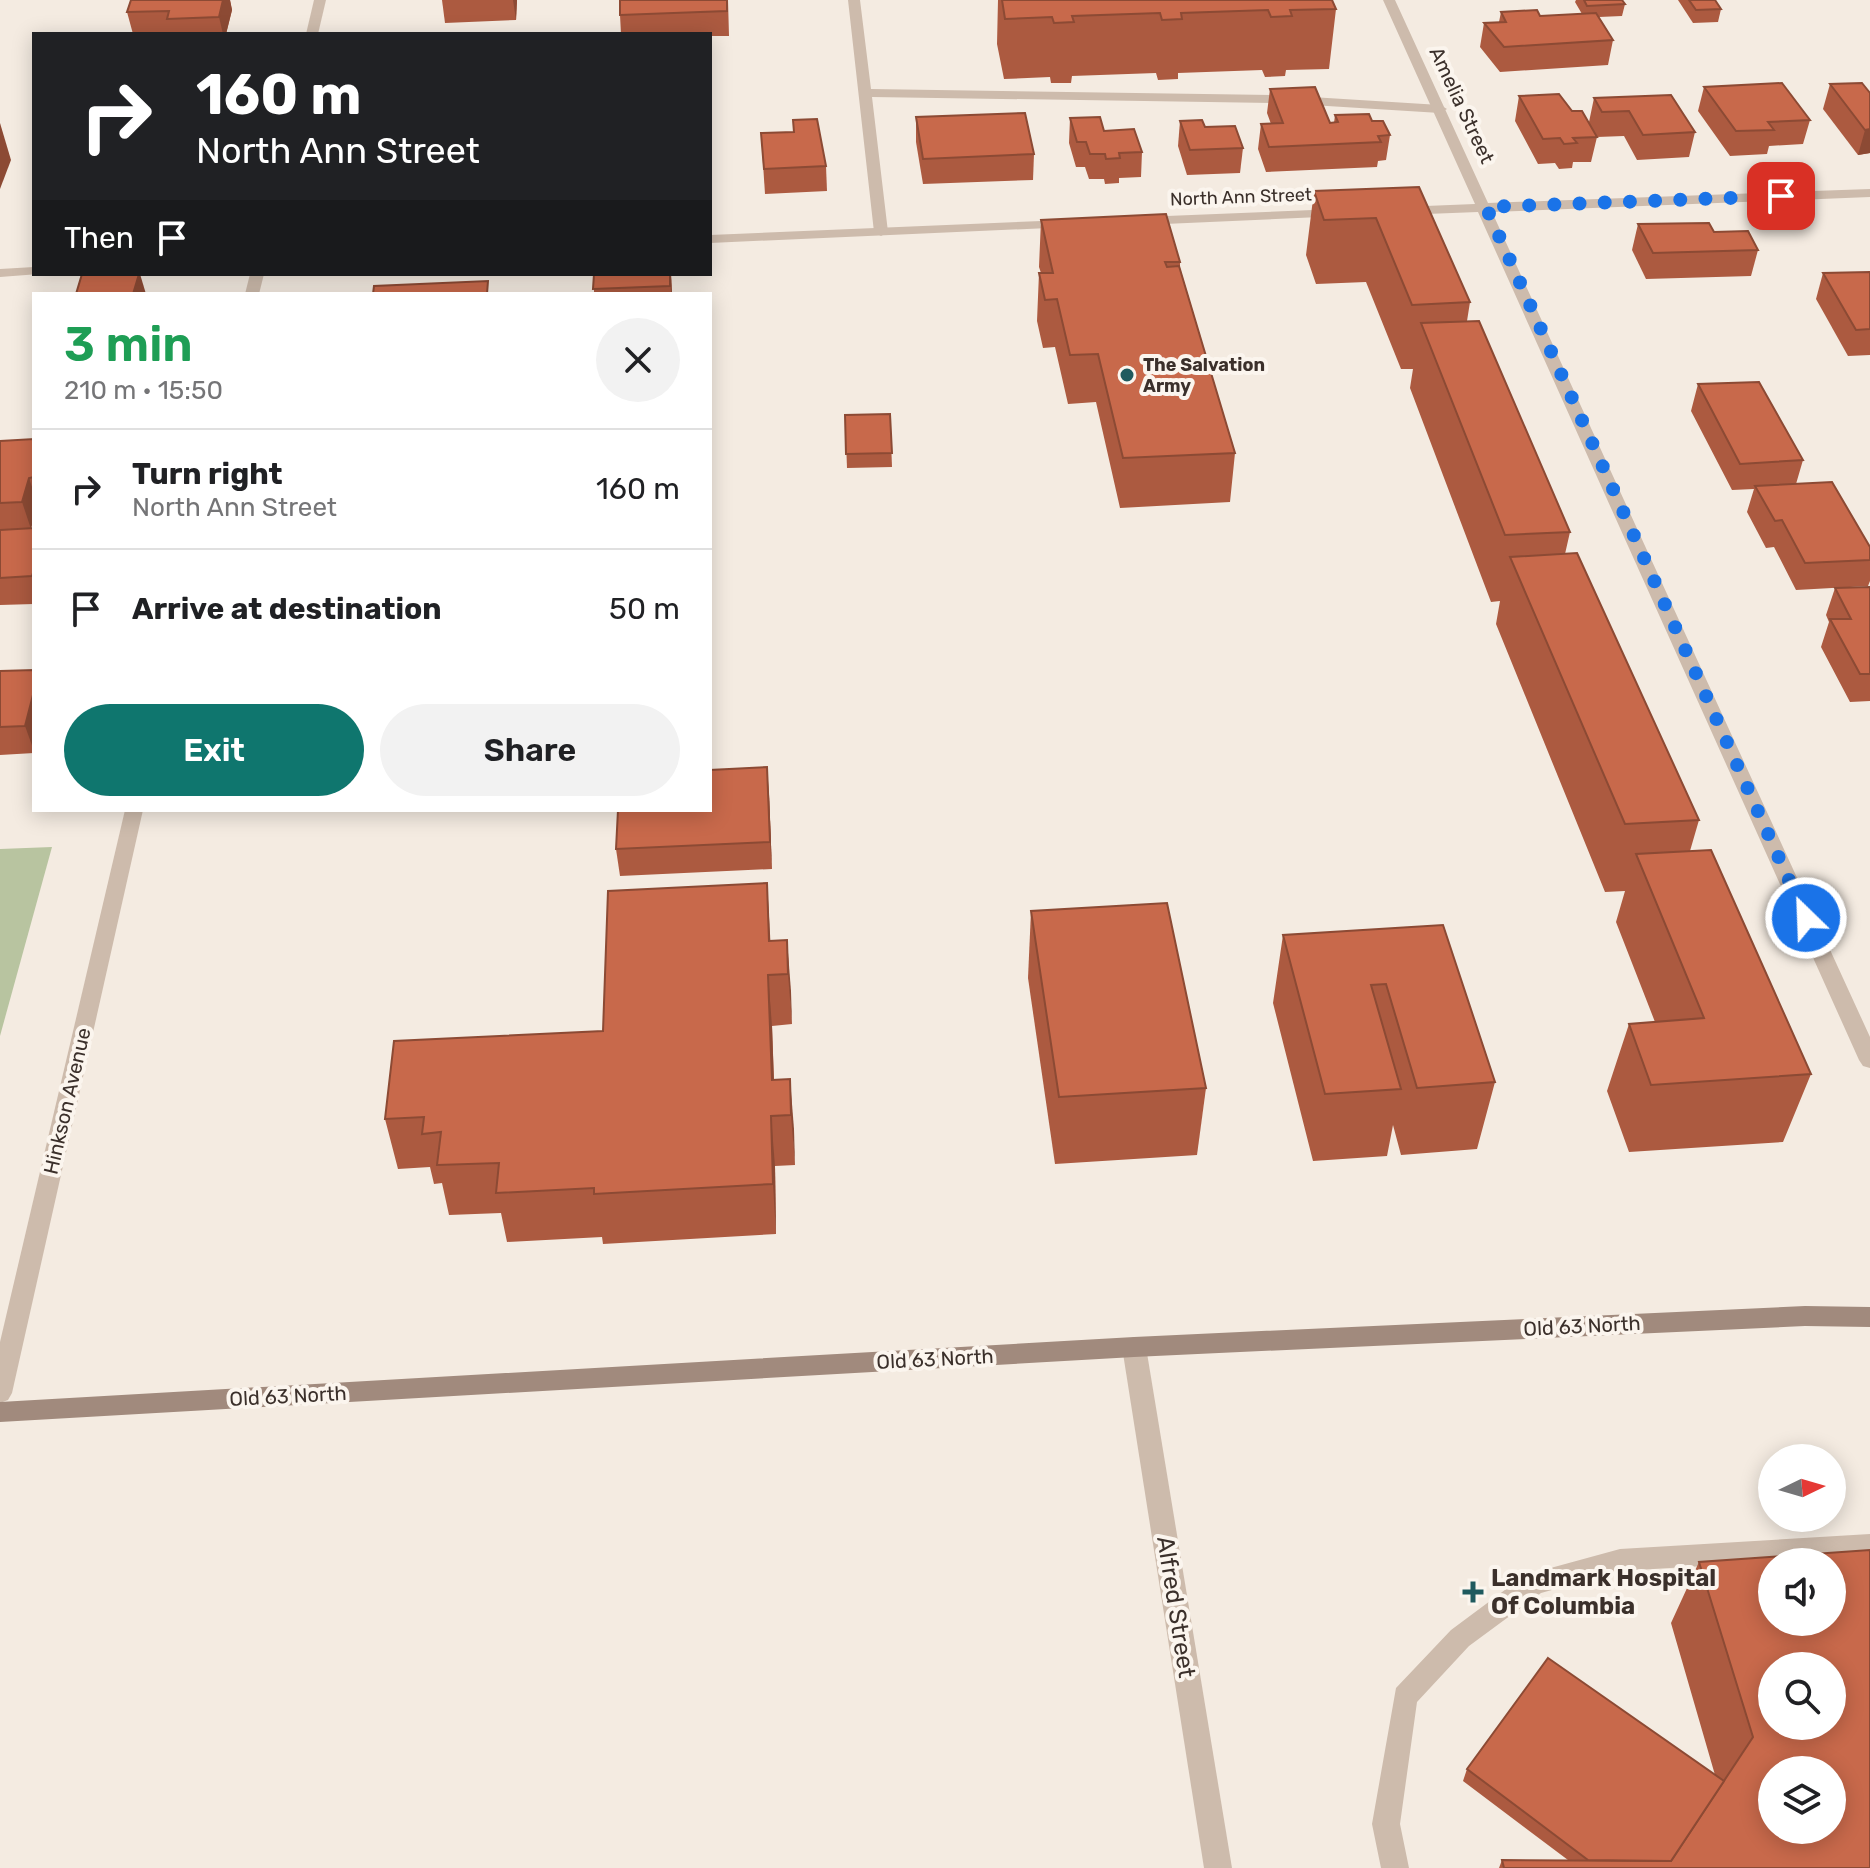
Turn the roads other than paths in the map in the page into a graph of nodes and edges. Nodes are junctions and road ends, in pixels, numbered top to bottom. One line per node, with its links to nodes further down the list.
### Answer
1 (320, 0): 4 (street)
2 (854, 0): 5 (street)
3 (1389, 0): 6 (street, Amelia Street)
4 (312, 32)
5 (865, 93): 6 (street); 13 (street)
6 (1440, 109): 8 (street, Amelia Street)
7 (1870, 193): 8 (street)
8 (1486, 207): 9 (street); 18 (street, Amelia Street)
9 (1392, 211)
10 (1361, 212): 11 (street, North Ann Street)
11 (1129, 221)
12 (1083, 223): 13 (street)
13 (881, 232): 14 (street)
14 (712, 239)
15 (32, 271): 16 (street)
16 (0, 273)
17 (134, 812): 21 (street, Hinkson Avenue)
18 (1870, 1060)
19 (1870, 1317): 20 (main road, Old 63 North)
20 (1134, 1347): 22 (main road, Old 63 North); 24 (street, Alfred Street)
21 (0, 1393)
22 (0, 1412)
23 (1870, 1545): 25 (street)
24 (1218, 1868)
25 (1395, 1868)

